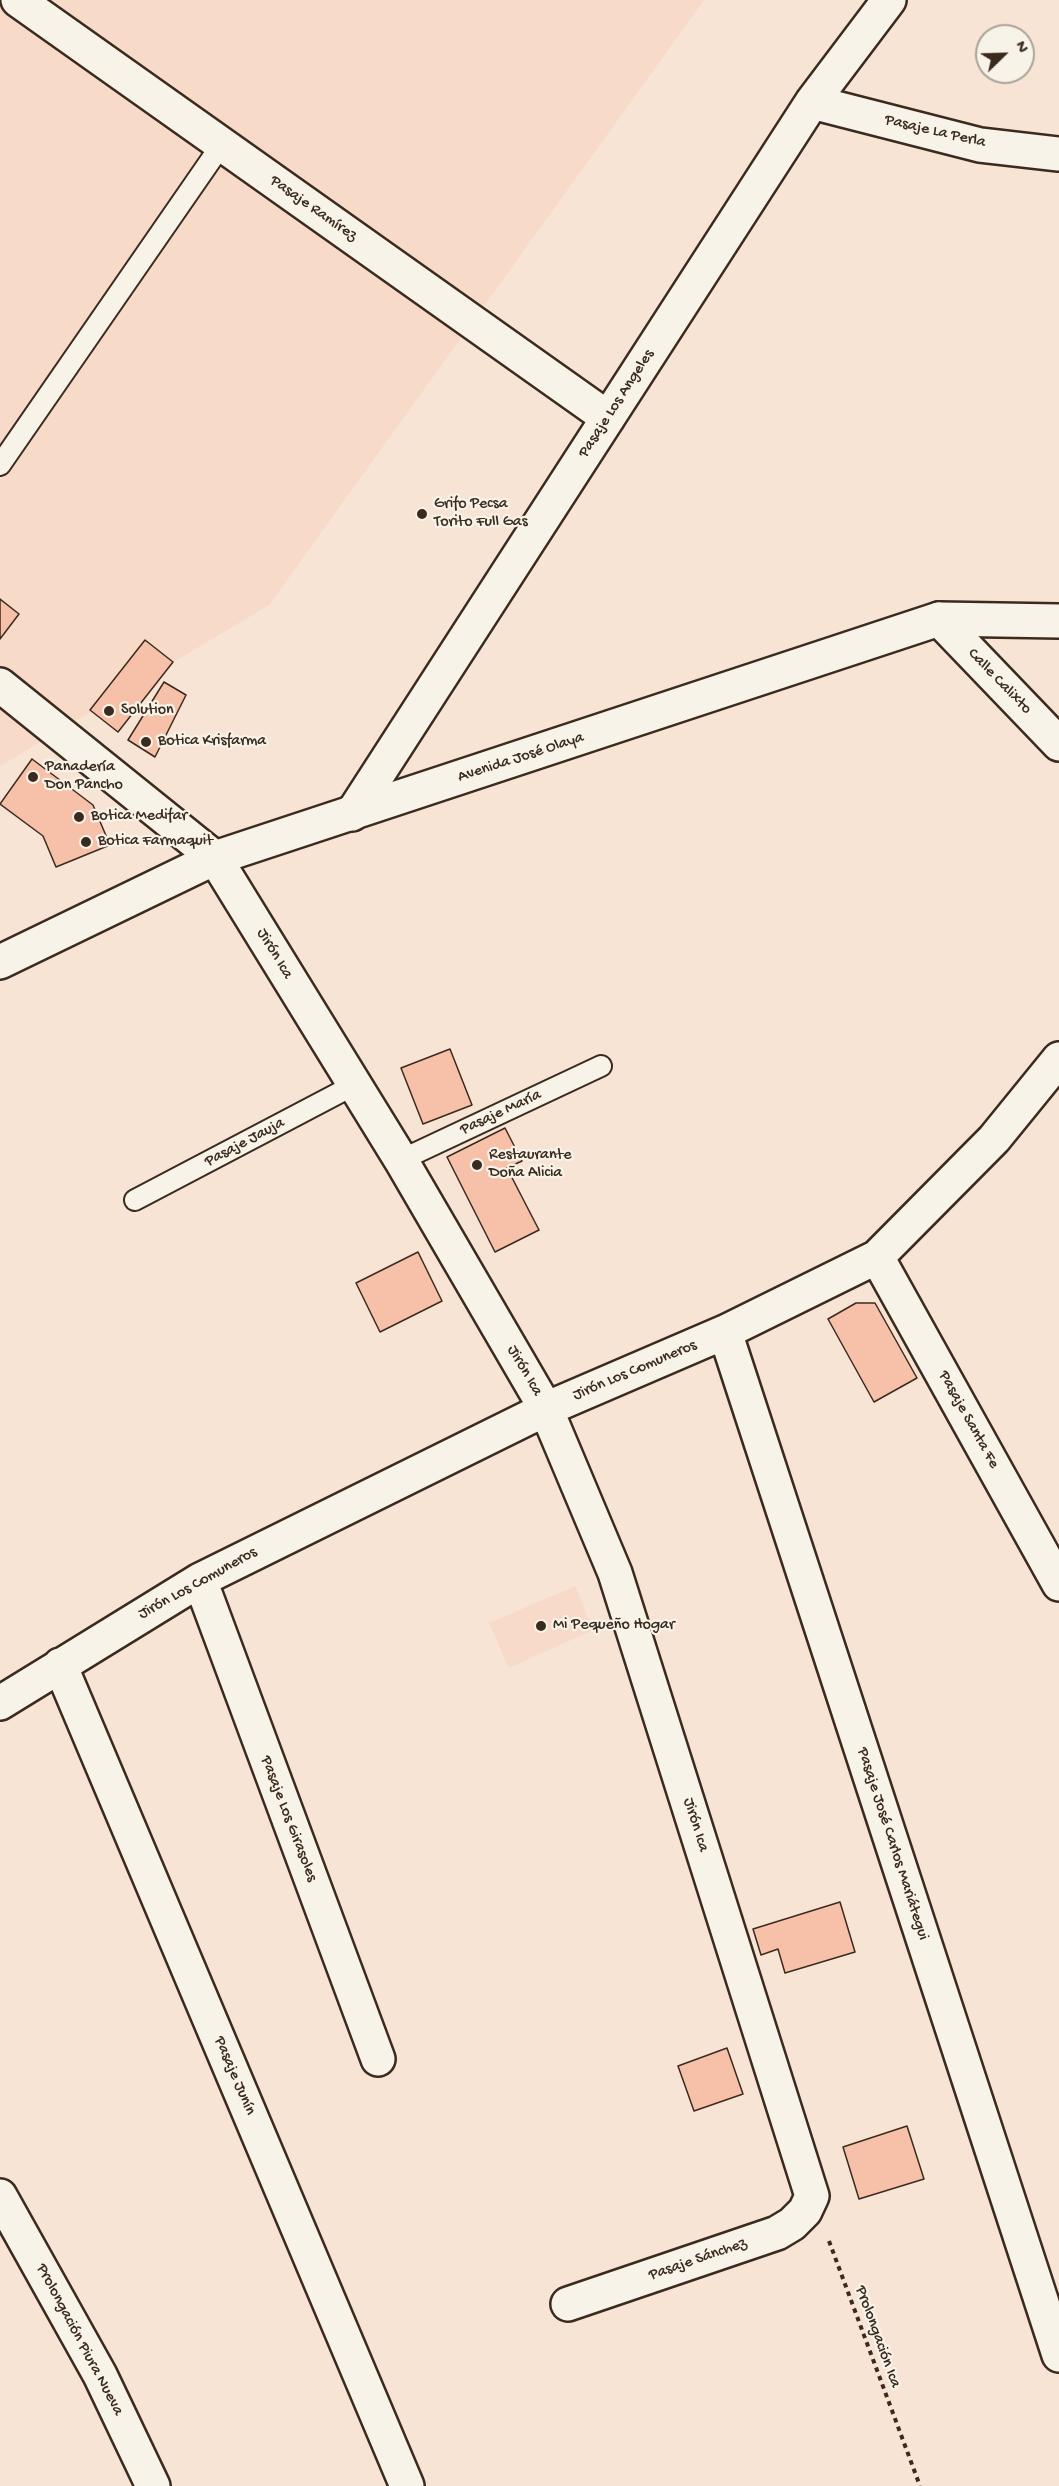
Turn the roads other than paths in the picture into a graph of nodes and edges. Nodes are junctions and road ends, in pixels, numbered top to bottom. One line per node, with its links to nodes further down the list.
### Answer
1 (18, 0): 4 (street, Pasaje Ramírez)
2 (889, 0): 3 (street, Pasaje Los Angeles)
3 (812, 102): 5 (street, Pasaje La Perla); 6 (street, Pasaje Los Angeles)
4 (222, 144): 6 (street, Pasaje Ramírez); 7 (lane)
5 (1059, 154)
6 (608, 418): 12 (street, Pasaje Los Angeles)
7 (0, 465)
8 (939, 619): 9 (street, Avenida José Olaya); 11 (street, Calle Calixto); 12 (street, Avenida José Olaya)
9 (1059, 621)
10 (0, 685): 13 (street, Jirón Ica)
11 (1059, 744)
12 (352, 813): 13 (street, Avenida José Olaya)
13 (215, 858): 14 (street, Avenida José Olaya); 17 (street, Jirón Ica)
14 (0, 962)
15 (1059, 1059): 20 (street, Jirón Los Comuneros)
16 (601, 1066): 18 (lane, Pasaje María)
17 (354, 1085): 18 (street, Jirón Ica); 19 (lane, Pasaje Jauja)
18 (401, 1160): 22 (street, Jirón Ica)
19 (135, 1200)
20 (877, 1257): 21 (street, Jirón Los Comuneros); 24 (street, Pasaje Santa Fe)
21 (724, 1332): 22 (street, Jirón Los Comuneros); 31 (street, Pasaje José Carlos Mariátegui)
22 (546, 1409): 23 (street, Jirón Los Comuneros); 29 (street, Jirón Ica)
23 (200, 1580): 25 (street, Jirón Los Comuneros); 27 (street, Pasaje Los Girasoles)
24 (1059, 1584)
25 (60, 1665): 26 (street, Jirón Los Comuneros); 33 (street, Pasaje Junín)
26 (0, 1703)
27 (378, 2059)
28 (0, 2196): 32 (street, Prolongación Piura Nueva)
29 (812, 2196): 30 (street, Pasaje Sánchez)
30 (568, 2304)
31 (1059, 2355)
32 (153, 2486)
33 (407, 2486)

